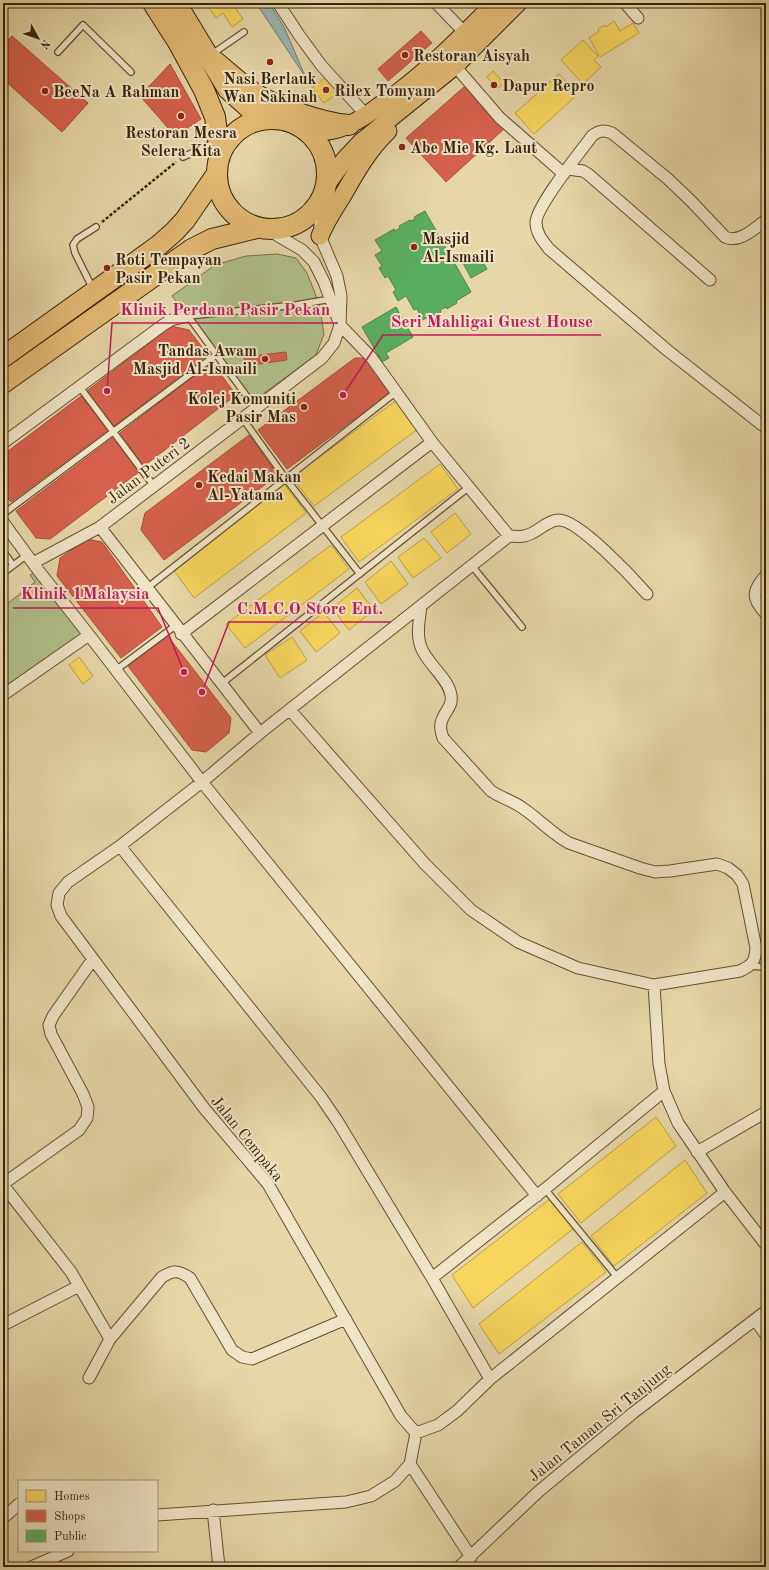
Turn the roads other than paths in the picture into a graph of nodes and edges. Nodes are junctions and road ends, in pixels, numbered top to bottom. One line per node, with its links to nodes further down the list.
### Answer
1 (154, 3): 20 (highway)
2 (176, 3): 12 (highway)
3 (278, 3): 16 (street)
4 (436, 3): 10 (street)
5 (495, 3): 10 (main road)
6 (518, 3): 13 (main road)
7 (625, 3): 8 (street)
8 (638, 18)
9 (244, 32): 12 (lane)
10 (465, 33): 16 (main road)
11 (58, 52): 14 (lane)
12 (208, 56): 17 (highway); 18 (highway)
13 (455, 66): 15 (main road); 22 (street)
14 (132, 72)
15 (434, 83): 24 (main road); 29 (main road)
16 (366, 115): 18 (main road)
17 (269, 118): 19 (highway); 20 (highway)
18 (349, 125): 19 (main road)
19 (307, 130): 24 (highway)
20 (219, 148): 21 (lane); 23 (highway)
21 (183, 157)
22 (566, 172): 26 (street); 30 (street); 42 (street)
23 (216, 175): 28 (highway); 31 (highway)
24 (327, 184): 25 (highway)
25 (320, 202): 28 (highway); 29 (street)
26 (766, 220)
27 (96, 227): 31 (lane)
28 (263, 229): 32 (street); 37 (highway)
29 (320, 236): 32 (street)
30 (710, 280)
31 (94, 292): 35 (highway)
32 (336, 298): 33 (lane); 34 (street)
33 (188, 316): 36 (lane); 38 (street)
34 (340, 325): 39 (street); 40 (street, Jalan Puteri 2)
35 (3, 355)
36 (216, 355): 40 (lane); 43 (lane)
37 (3, 383)
38 (79, 386): 43 (lane); 45 (street)
39 (396, 392): 44 (street); 46 (lane)
40 (256, 409): 41 (street, Jalan Puteri 2)
41 (243, 419): 46 (lane); 47 (street, Jalan Puteri 2)
42 (766, 428)
43 (114, 431): 47 (lane); 49 (lane)
44 (432, 442): 48 (street); 51 (street)
45 (3, 443)
46 (286, 478): 51 (lane); 61 (lane)
47 (154, 486): 52 (street, Jalan Puteri 2)
48 (469, 487): 53 (street); 59 (lane)
49 (3, 514)
50 (3, 522): 55 (street)
51 (323, 525): 59 (lane); 66 (street)
52 (100, 527): 55 (street, Jalan Puteri 2); 61 (street)
53 (509, 536): 57 (street); 62 (street)
54 (3, 551): 56 (lane)
55 (30, 559): 56 (lane); 67 (street)
56 (13, 565): 58 (lane)
57 (472, 566): 63 (street); 65 (lane)
58 (3, 573)
59 (360, 574): 69 (lane)
60 (766, 575): 64 (street)
61 (146, 588): 66 (street)
62 (647, 594)
63 (421, 606): 71 (street); 76 (street)
64 (766, 614)
65 (522, 627)
66 (178, 630): 68 (lane); 69 (street)
67 (89, 635): 68 (street); 70 (street)
68 (116, 670): 73 (street)
69 (221, 684): 72 (street)
70 (3, 695)
71 (290, 710): 72 (street); 78 (street)
72 (260, 733): 73 (street)
73 (202, 782): 74 (street); 83 (street)
74 (120, 846): 75 (street, Jalan Cempaka); 86 (street)
75 (93, 959): 82 (street); 90 (street, Jalan Cempaka)
76 (749, 966): 77 (lane); 78 (street)
77 (766, 967)
78 (654, 984): 79 (street)
79 (664, 1091): 81 (street); 83 (street)
80 (766, 1112): 81 (street)
81 (696, 1152): 84 (street)
82 (3, 1184): 88 (street)
83 (541, 1192): 86 (street); 87 (lane)
84 (725, 1192): 85 (street); 87 (street)
85 (766, 1245)
86 (432, 1278): 96 (street)
87 (618, 1278): 96 (street)
88 (79, 1286): 92 (street); 94 (street)
89 (766, 1311): 91 (street, Jalan Taman Sri Tanjung)
90 (346, 1319): 94 (street); 97 (street, Jalan Cempaka)
91 (754, 1320): 93 (street); 104 (street, Jalan Taman Sri Tanjung)
92 (3, 1325)
93 (766, 1335)
94 (110, 1339): 95 (street)
95 (89, 1378)
96 (490, 1379): 97 (street)
97 (416, 1433): 98 (street)
98 (410, 1464): 100 (street); 104 (street)
99 (18, 1505): 102 (street)
100 (213, 1510): 101 (street); 106 (street)
101 (158, 1515)
102 (3, 1518)
103 (66, 1552): 105 (street)
104 (471, 1557): 107 (street, Jalan Taman Sri Tanjung)
105 (31, 1567)
106 (219, 1567)
107 (459, 1567)

